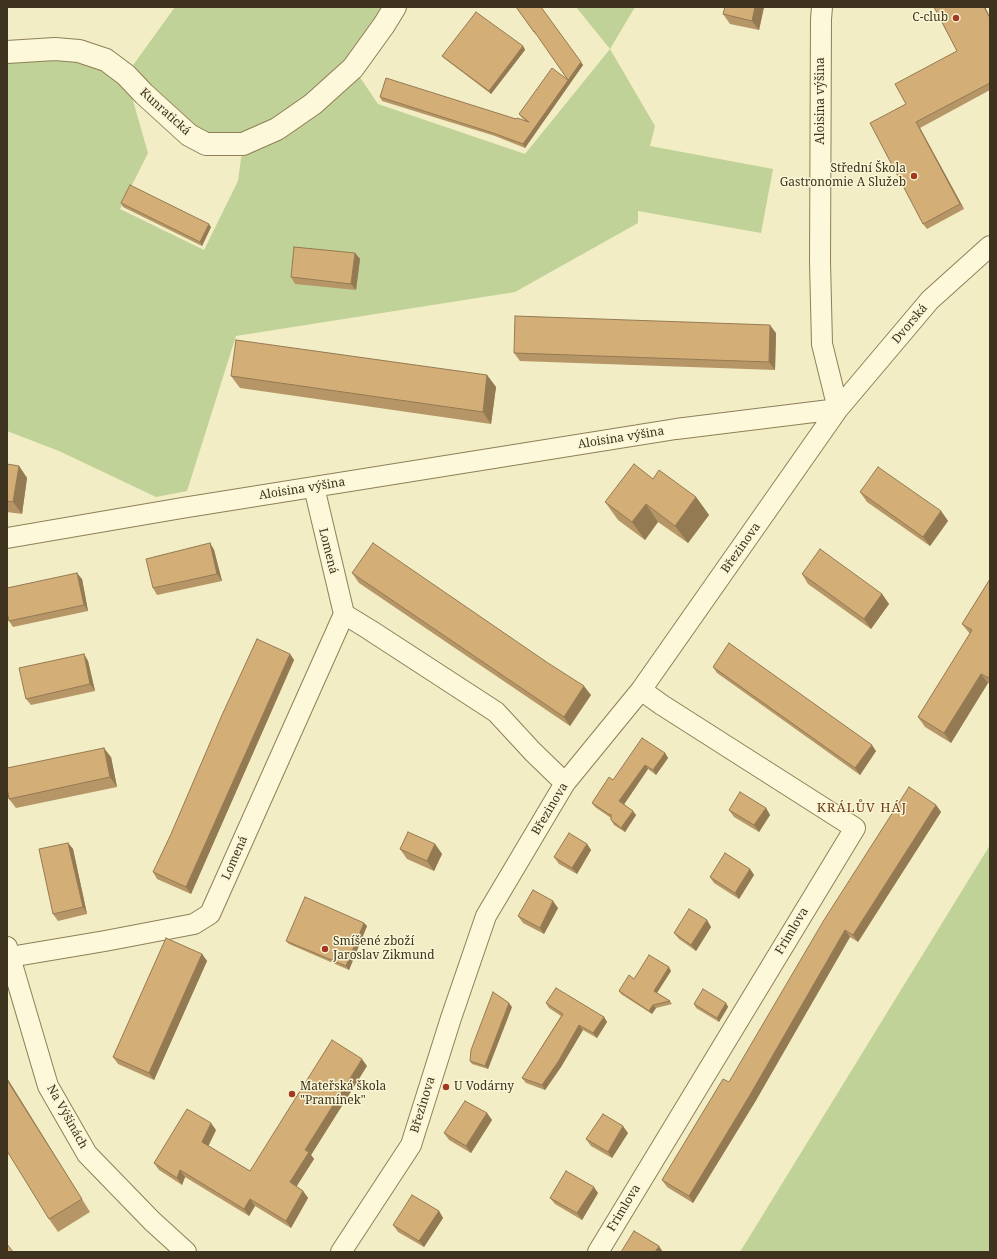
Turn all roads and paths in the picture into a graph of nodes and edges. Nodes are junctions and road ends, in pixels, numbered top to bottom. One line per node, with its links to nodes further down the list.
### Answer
1 (395, 7): 3 (street, Kunratická)
2 (822, 7): 5 (street, Aloisina výšina)
3 (7, 52)
4 (990, 246): 5 (street, Dvorská)
5 (838, 410): 6 (street, Aloisina výšina); 9 (street, Březinova)
6 (314, 488): 7 (street, Aloisina výšina); 8 (street, Lomená)
7 (7, 538)
8 (344, 614): 10 (street); 11 (street, Lomená)
9 (641, 690): 10 (street, Březinova); 14 (street, Frimlova)
10 (565, 783): 13 (street, Březinova)
11 (8, 952): 12 (street, Na Výšinách)
12 (186, 1252)
13 (341, 1252)
14 (598, 1252)

